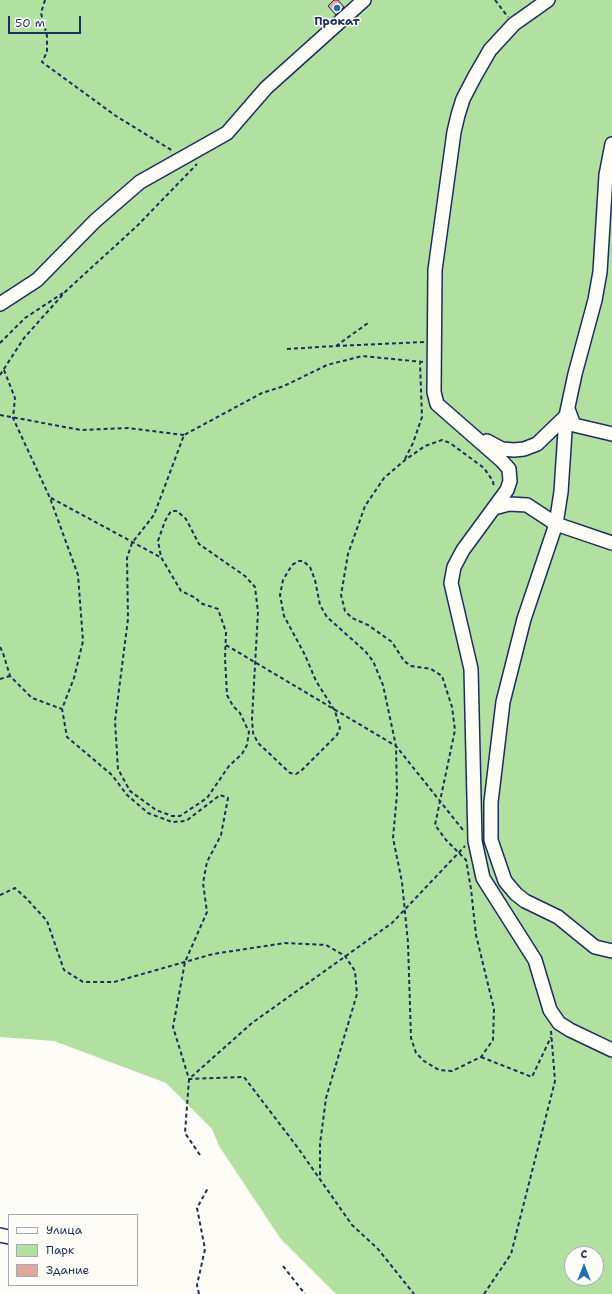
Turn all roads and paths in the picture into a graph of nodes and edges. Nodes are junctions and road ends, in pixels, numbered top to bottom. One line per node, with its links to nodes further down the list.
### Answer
1 (45, 0): 7 (path)
2 (364, 0): 7 (street)
3 (494, 0): 5 (path)
4 (548, 0): 5 (street)
5 (514, 24): 12 (street)
6 (612, 144): 20 (street)
7 (185, 158): 10 (street)
8 (200, 161): 9 (path)
9 (66, 291): 13 (path); 18 (path)
10 (0, 304)
11 (368, 323): 14 (path)
12 (434, 342): 14 (path); 16 (street)
13 (0, 343)
14 (336, 346): 15 (path)
15 (287, 349)
16 (434, 361): 17 (path); 23 (street)
17 (420, 363): 25 (path); 26 (path)
18 (4, 370): 19 (path); 22 (path)
19 (0, 375)
20 (567, 412): 23 (street); 24 (street); 30 (street)
21 (0, 415): 22 (path)
22 (14, 418): 25 (path); 28 (path)
23 (473, 434): 29 (street)
24 (612, 434)
25 (184, 435): 31 (path)
26 (405, 460): 27 (path); 42 (path)
27 (495, 493)
28 (50, 498): 31 (path); 39 (path)
29 (494, 508): 30 (street); 44 (street)
30 (556, 524): 32 (street); 48 (street)
31 (132, 543): 33 (path); 34 (path)
32 (612, 543)
33 (161, 557): 34 (path); 36 (path)
34 (226, 645): 36 (path)
35 (0, 647): 37 (path)
36 (255, 662): 40 (path); 40 (path)
37 (10, 676): 38 (path); 39 (path)
38 (0, 679)
39 (62, 709): 50 (path)
40 (335, 711): 41 (path); 41 (path)
41 (396, 746): 42 (path); 47 (path)
42 (440, 799): 43 (path); 45 (path)
43 (465, 832)
44 (475, 841): 45 (path); 53 (street)
45 (459, 853): 47 (path); 54 (path)
46 (0, 895): 50 (path)
47 (404, 910): 49 (path); 54 (path)
48 (612, 951)
49 (345, 956): 50 (path); 55 (path); 57 (path)
50 (185, 962): 55 (path)
51 (551, 1029): 52 (path)
52 (552, 1036): 54 (path); 63 (path)
53 (612, 1050)
54 (481, 1056)
55 (189, 1079): 56 (path); 57 (path)
56 (200, 1155)
57 (320, 1179): 62 (path)
58 (208, 1188): 60 (path)
59 (283, 1266): 61 (path)
60 (199, 1294)
61 (305, 1294)
62 (414, 1294)
63 (484, 1294)

